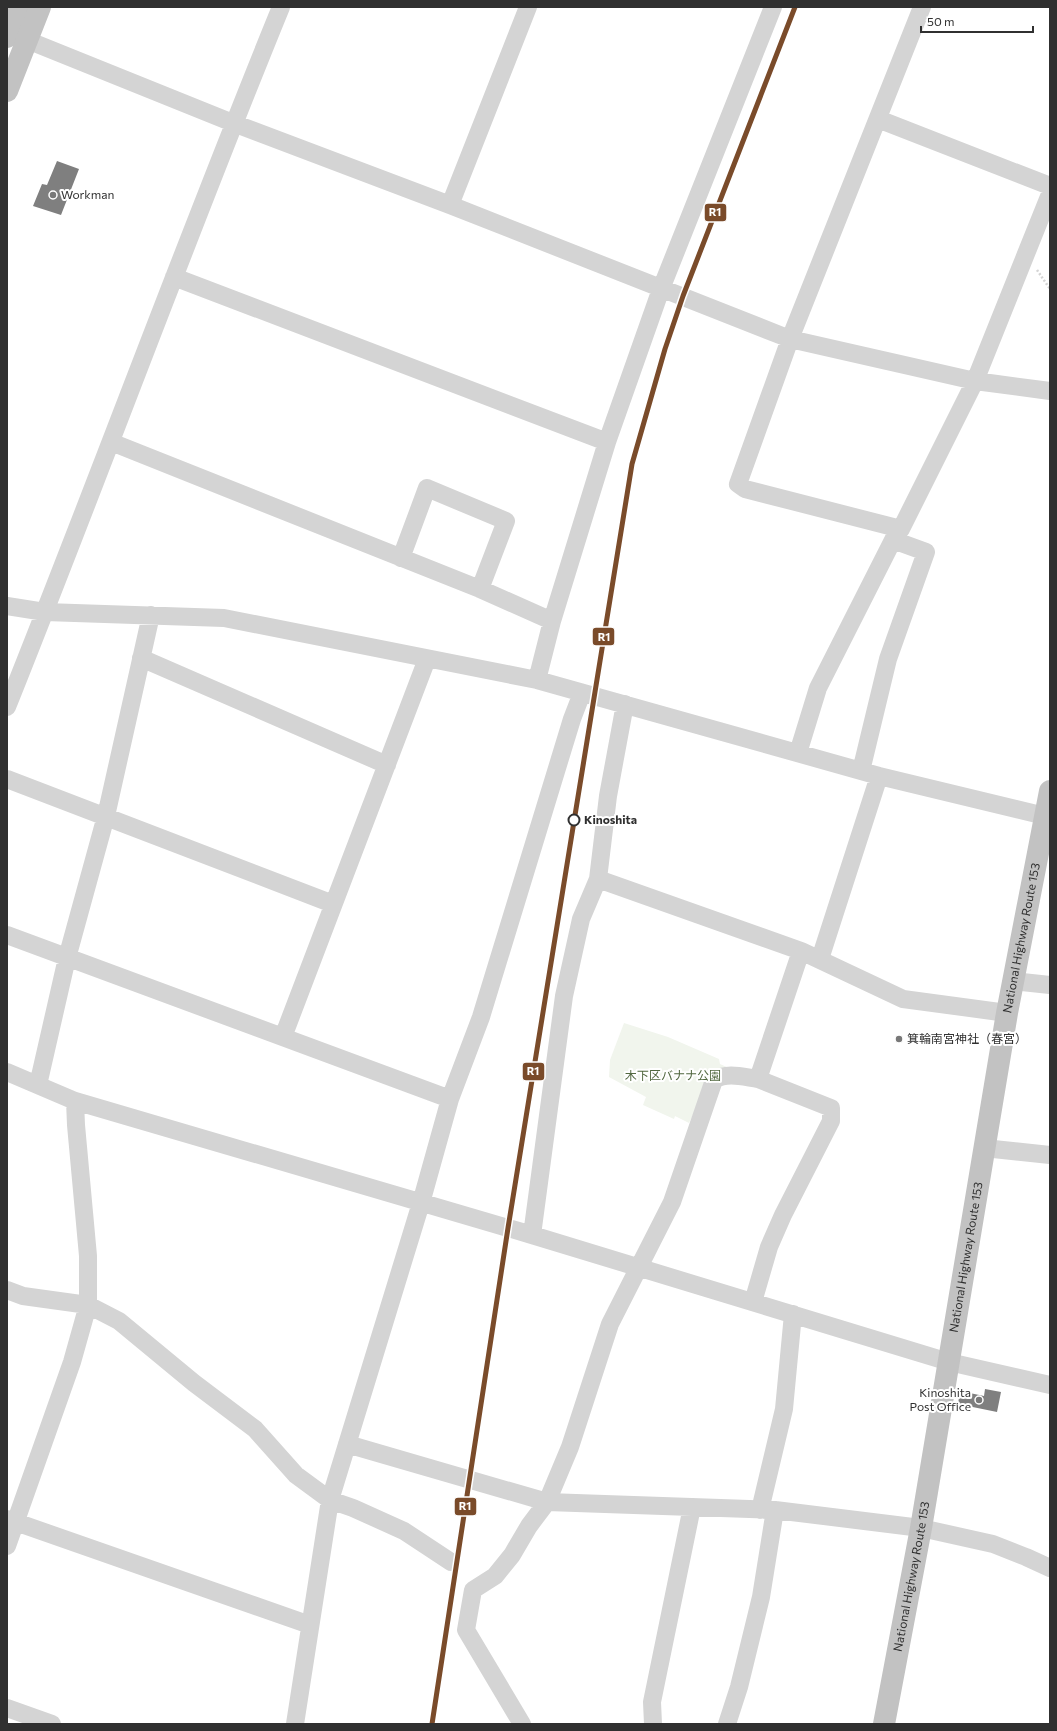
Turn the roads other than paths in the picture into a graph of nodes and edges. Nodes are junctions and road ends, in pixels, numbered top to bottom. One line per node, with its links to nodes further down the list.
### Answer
1 (19, 7): 7 (highway)
2 (40, 7): 7 (highway)
3 (281, 7): 10 (street)
4 (528, 7): 13 (street)
5 (773, 7): 15 (street)
6 (922, 7): 9 (street)
7 (12, 37): 8 (highway); 10 (street)
8 (7, 91)
9 (878, 119): 11 (street); 16 (street)
10 (233, 123): 13 (street); 14 (street)
11 (1050, 186)
12 (1050, 194): 17 (street)
13 (450, 205): 15 (street)
14 (174, 277): 19 (street); 20 (street)
15 (661, 289): 16 (street); 20 (street)
16 (790, 339): 17 (street); 21 (street)
17 (975, 381): 18 (street); 21 (street)
18 (1050, 391)
19 (110, 442): 22 (street); 25 (street)
20 (607, 442): 27 (street)
21 (897, 534): 34 (street); 36 (street)
22 (401, 558): 23 (street); 23 (street)
23 (480, 589): 27 (street)
24 (7, 606): 25 (street)
25 (45, 612): 26 (street); 33 (street)
26 (151, 615): 28 (street); 29 (street)
27 (552, 621): 30 (street)
28 (141, 658): 35 (street); 40 (street)
29 (427, 658): 30 (street); 35 (street)
30 (537, 680): 31 (street)
31 (582, 692): 32 (street); 55 (street)
32 (625, 704): 34 (street); 42 (street)
33 (7, 707)
34 (798, 753): 36 (street)
35 (387, 765): 43 (street)
36 (861, 771): 37 (street)
37 (879, 776): 41 (street); 47 (street)
38 (7, 779): 40 (street)
39 (1050, 791): 41 (highway, National Highway Route 153)
40 (106, 816): 43 (street); 46 (street)
41 (1045, 816): 48 (highway, National Highway Route 153)
42 (598, 879): 45 (street); 60 (street)
43 (333, 904): 51 (street)
44 (7, 936): 46 (street)
45 (801, 951): 47 (street); 53 (street)
46 (67, 958): 51 (street); 54 (street)
47 (820, 959): 50 (street)
48 (1012, 981): 49 (street); 50 (highway, National Highway Route 153)
49 (1050, 985)
50 (1007, 1013): 57 (highway, National Highway Route 153)
51 (283, 1037): 55 (street)
52 (7, 1072): 54 (street)
53 (758, 1079): 61 (street); 63 (street)
54 (38, 1085): 56 (street)
55 (450, 1099): 59 (street)
56 (75, 1101): 59 (street); 64 (street)
57 (984, 1148): 58 (street); 66 (highway, National Highway Route 153)
58 (1050, 1155)
59 (421, 1203): 60 (street); 68 (street)
60 (532, 1235): 61 (street)
61 (638, 1268): 63 (street); 70 (street)
62 (7, 1290): 64 (street)
63 (753, 1302): 65 (street)
64 (88, 1305): 69 (street); 73 (street)
65 (793, 1314): 66 (street); 72 (street)
66 (949, 1362): 67 (street); 74 (highway, National Highway Route 153)
67 (1050, 1385)
68 (348, 1444): 69 (street); 70 (street)
69 (330, 1500): 76 (street); 78 (street)
70 (547, 1502): 71 (street); 82 (street)
71 (692, 1507): 72 (street); 83 (street)
72 (768, 1510): 74 (street); 84 (street)
73 (11, 1521): 75 (street); 78 (street)
74 (921, 1528): 77 (street); 85 (highway, National Highway Route 153)
75 (7, 1546)
76 (451, 1562)
77 (1050, 1568)
78 (310, 1625): 81 (street)
79 (7, 1708): 80 (street)
80 (52, 1724)
81 (295, 1724)
82 (522, 1724)
83 (653, 1724)
84 (727, 1724)
85 (884, 1724)

